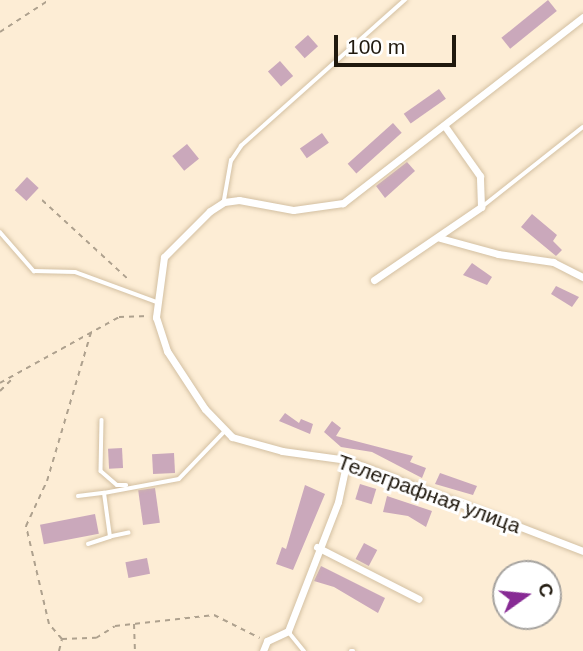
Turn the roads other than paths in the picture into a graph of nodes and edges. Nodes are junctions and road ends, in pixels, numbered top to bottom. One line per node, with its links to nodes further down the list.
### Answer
1 (405, 0): 5 (lane)
2 (583, 17): 3 (street)
3 (444, 125): 5 (street); 6 (street)
4 (583, 127): 6 (lane)
5 (224, 202): 11 (street)
6 (481, 208): 8 (street)
7 (0, 232): 11 (lane)
8 (440, 238): 9 (street); 10 (street)
9 (583, 278)
10 (374, 280)
11 (158, 302): 13 (street, Телеграфная улица)
12 (102, 420): 15 (lane)
13 (226, 431): 14 (street, Телеграфная улица); 15 (lane)
14 (346, 460): 21 (street); 22 (street, Телеграфная улица)
15 (133, 485): 16 (lane)
16 (104, 493): 17 (lane); 19 (lane)
17 (78, 496)
18 (130, 533): 19 (lane)
19 (110, 537): 20 (lane)
20 (88, 544)
21 (317, 547): 23 (street); 24 (street)
22 (583, 551)
23 (419, 599)
24 (288, 631): 25 (street); 26 (lane)
25 (263, 651)
26 (304, 651)

